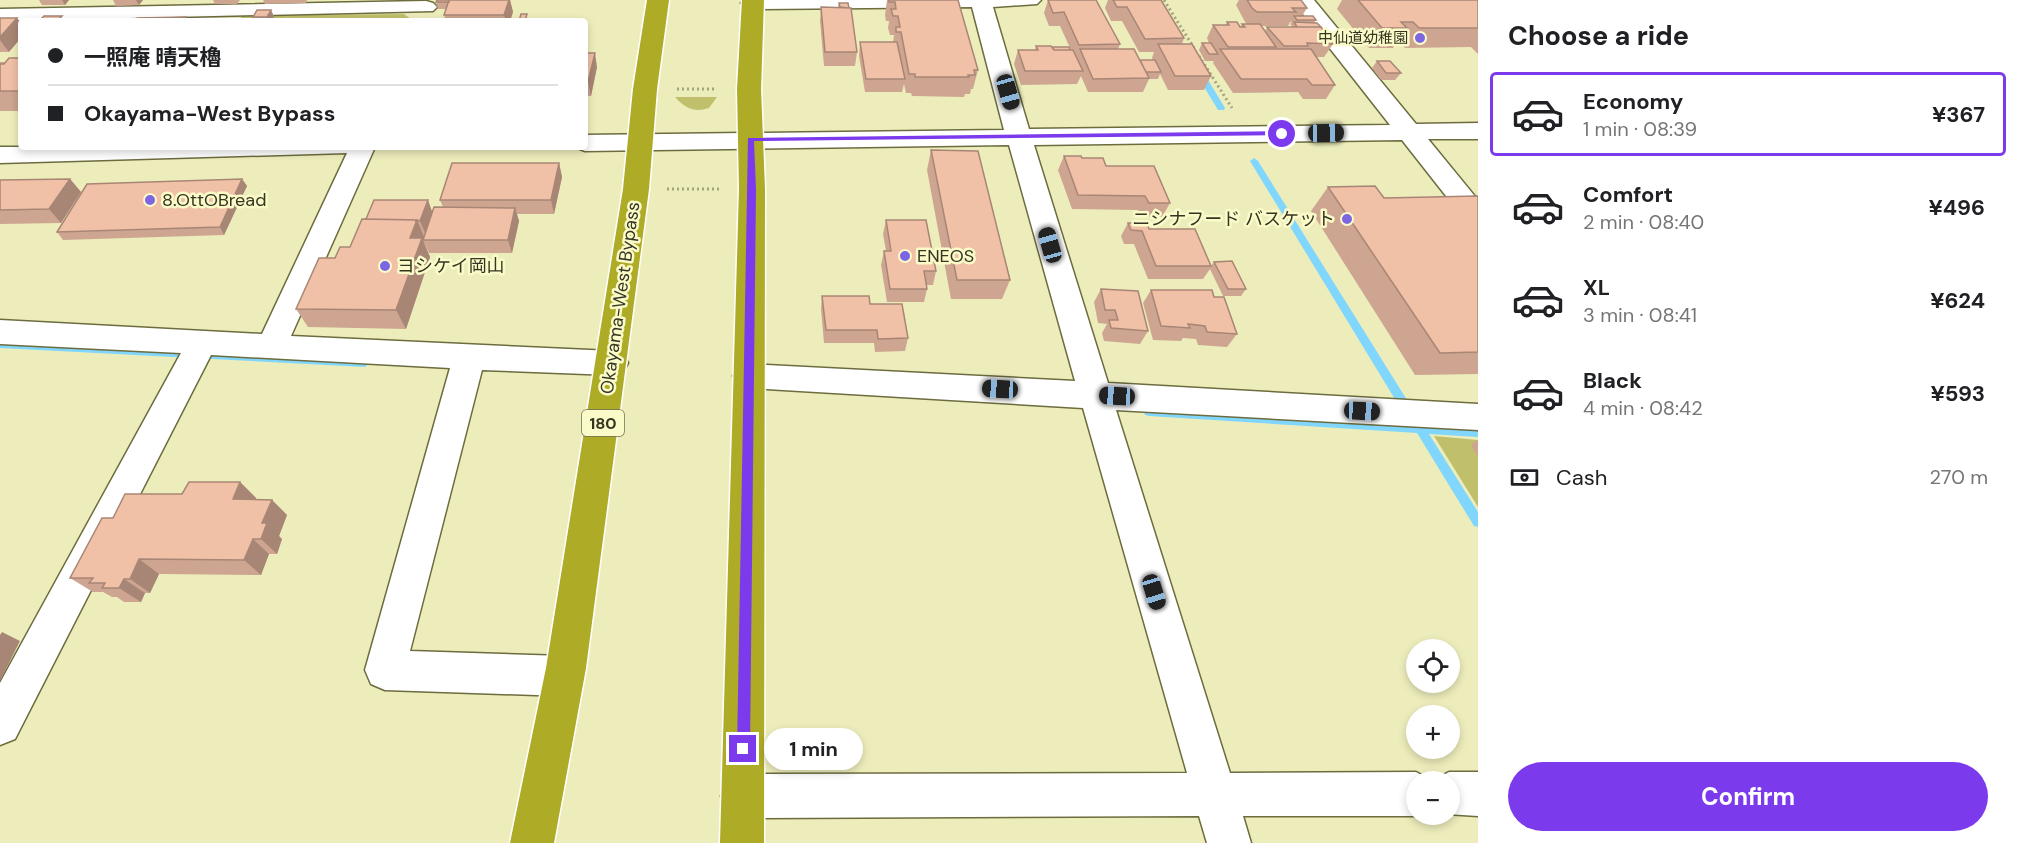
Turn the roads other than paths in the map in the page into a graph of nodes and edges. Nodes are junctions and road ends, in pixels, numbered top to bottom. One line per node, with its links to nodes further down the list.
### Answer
1 (658, 0): 12 (highway, Okayama-West Bypass / 180)
2 (1030, 0): 4 (street)
3 (1303, 0): 9 (street)
4 (981, 1): 5 (street); 10 (street)
5 (753, 2): 11 (highway)
6 (425, 9): 7 (street)
7 (0, 15)
8 (1478, 131): 9 (street)
9 (1408, 132): 10 (street); 17 (street)
10 (1019, 136): 11 (street); 24 (street)
11 (750, 139): 12 (street); 23 (highway)
12 (640, 141): 13 (street); 21 (highway, Okayama-West Bypass / 180)
13 (588, 142)
14 (212, 150): 16 (street)
15 (361, 150): 19 (street)
16 (0, 155)
17 (1478, 218)
18 (0, 332): 20 (street)
19 (271, 346): 20 (street); 22 (street)
20 (197, 351): 27 (street)
21 (612, 363): 22 (street); 26 (highway, Okayama-West Bypass / 180)
22 (466, 367): 26 (street)
23 (749, 376): 24 (street); 32 (highway)
24 (1097, 403): 25 (street); 28 (street)
25 (1478, 417)
26 (564, 676): 33 (highway, Okayama-West Bypass / 180)
27 (0, 724)
28 (1215, 794): 29 (street); 32 (street); 35 (street)
29 (1406, 794)
30 (1460, 794): 31 (street)
31 (1478, 794)
32 (743, 796): 34 (highway)
33 (531, 843)
34 (742, 843)
35 (1229, 843)

